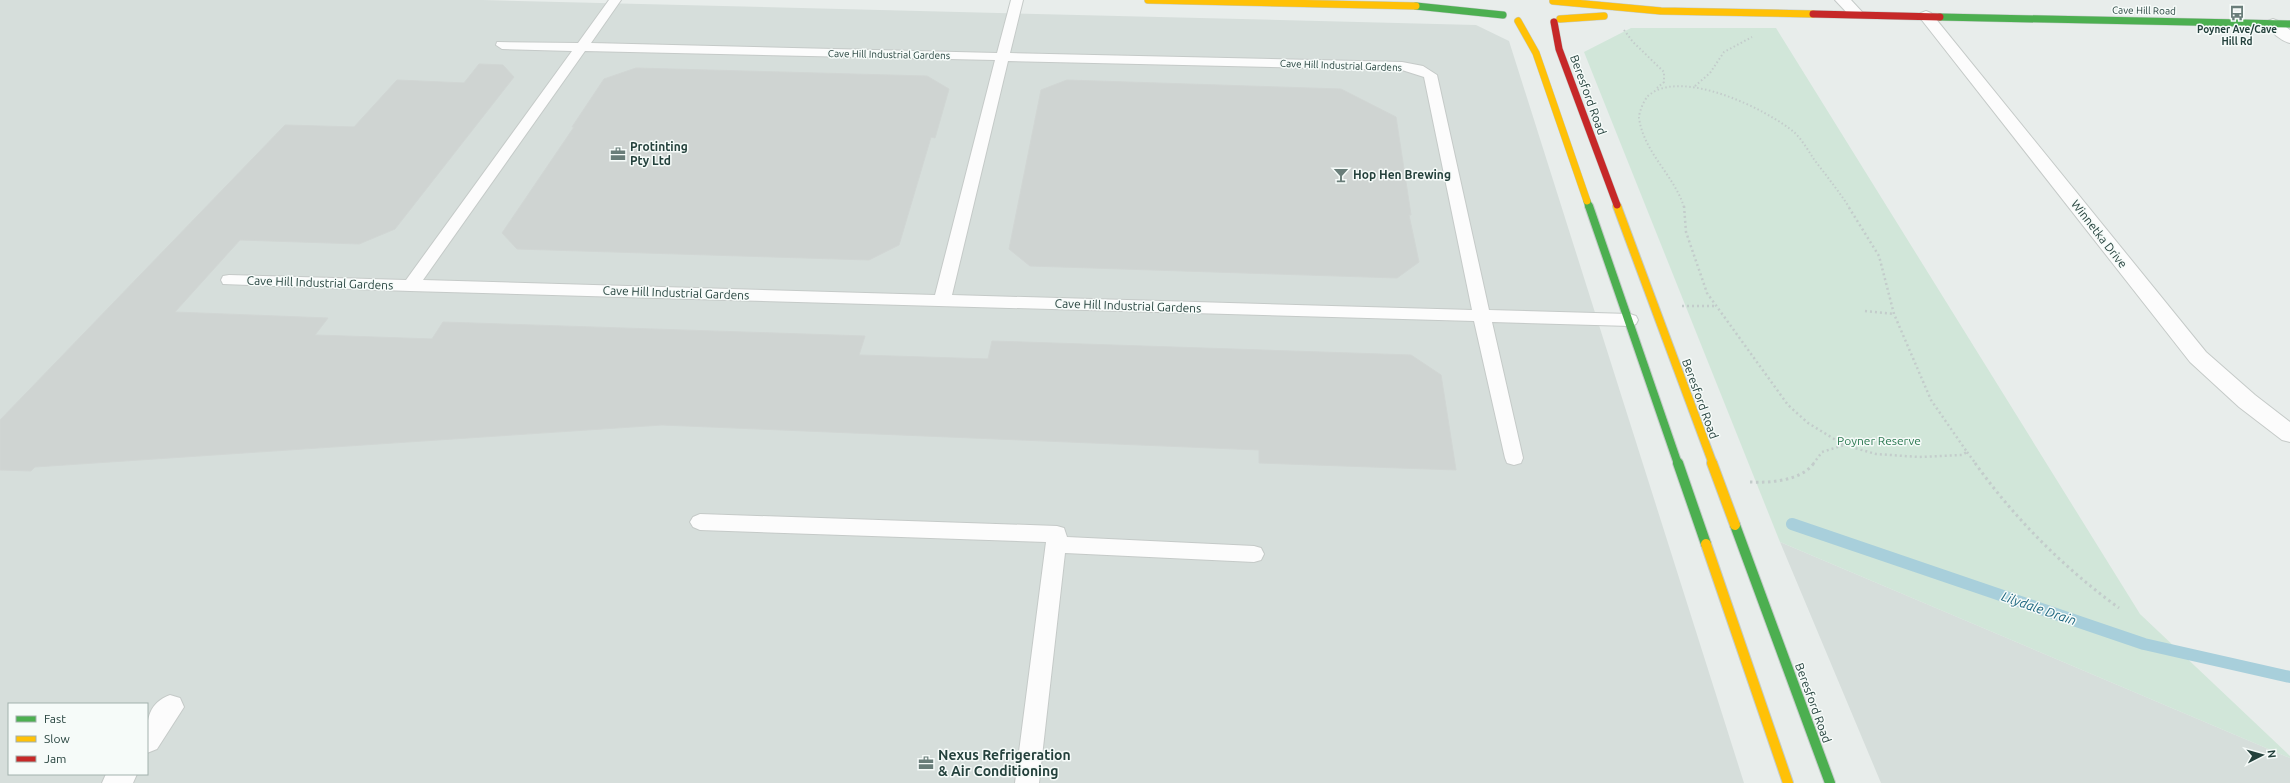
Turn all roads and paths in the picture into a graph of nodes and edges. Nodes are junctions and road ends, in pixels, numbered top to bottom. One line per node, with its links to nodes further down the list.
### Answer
1 (615, 0): 22 (lane, Cave Hill Industrial Gardens)
2 (1017, 0): 23 (lane)
3 (1148, 0): 8 (main road)
4 (1552, 0): 9 (main road, Cave Hill Road); 15 (main road, Beresford Road)
5 (1843, 0): 12 (street)
6 (1463, 1): 8 (main road)
7 (1498, 5): 11 (main road)
8 (1412, 6): 11 (main road)
9 (1661, 11): 10 (main road, Cave Hill Road); 13 (main road, Cave Hill Road)
10 (1766, 13): 12 (main road, Cave Hill Road); 24 (path)
11 (1503, 14): 16 (main road)
12 (1856, 14): 14 (main road, Cave Hill Road)
13 (1605, 16): 15 (main road, Cave Hill Road); 25 (path)
14 (1926, 16): 18 (main road, Cave Hill Road); 33 (street, Winnetka Drive)
15 (1553, 21): 48 (main road, Beresford Road)
16 (1518, 22): 17 (main road); 32 (main road)
17 (1532, 24)
18 (2274, 24): 19 (main road, Cave Hill Road); 20 (street)
19 (2290, 24)
20 (2290, 38)
21 (502, 45): 22 (lane, Cave Hill Industrial Gardens)
22 (583, 46): 23 (lane, Cave Hill Industrial Gardens); 27 (lane, Cave Hill Industrial Gardens)
23 (1003, 57): 28 (lane); 31 (lane, Cave Hill Industrial Gardens)
24 (1695, 87): 25 (path); 30 (path)
25 (1656, 89): 34 (path)
26 (229, 280): 27 (lane, Cave Hill Industrial Gardens)
27 (410, 286): 28 (lane, Cave Hill Industrial Gardens)
28 (942, 300): 31 (lane, Cave Hill Industrial Gardens)
29 (1865, 311): 30 (path)
30 (1894, 314): 35 (path)
31 (1482, 317): 32 (lane, Cave Hill Industrial Gardens); 36 (lane, Cave Hill Industrial Gardens)
32 (1630, 320): 47 (main road)
33 (2290, 434)
34 (1844, 445): 35 (path); 37 (path)
35 (1967, 452): 41 (path)
36 (1514, 458)
37 (1758, 482)
38 (700, 522): 39 (lane)
39 (1056, 545): 40 (lane); 46 (lane)
40 (1254, 554)
41 (2119, 608)
42 (170, 707): 43 (street)
43 (148, 739)
44 (122, 775): 45 (street)
45 (116, 783)
46 (1027, 783)
47 (1788, 783)
48 (1830, 783)

